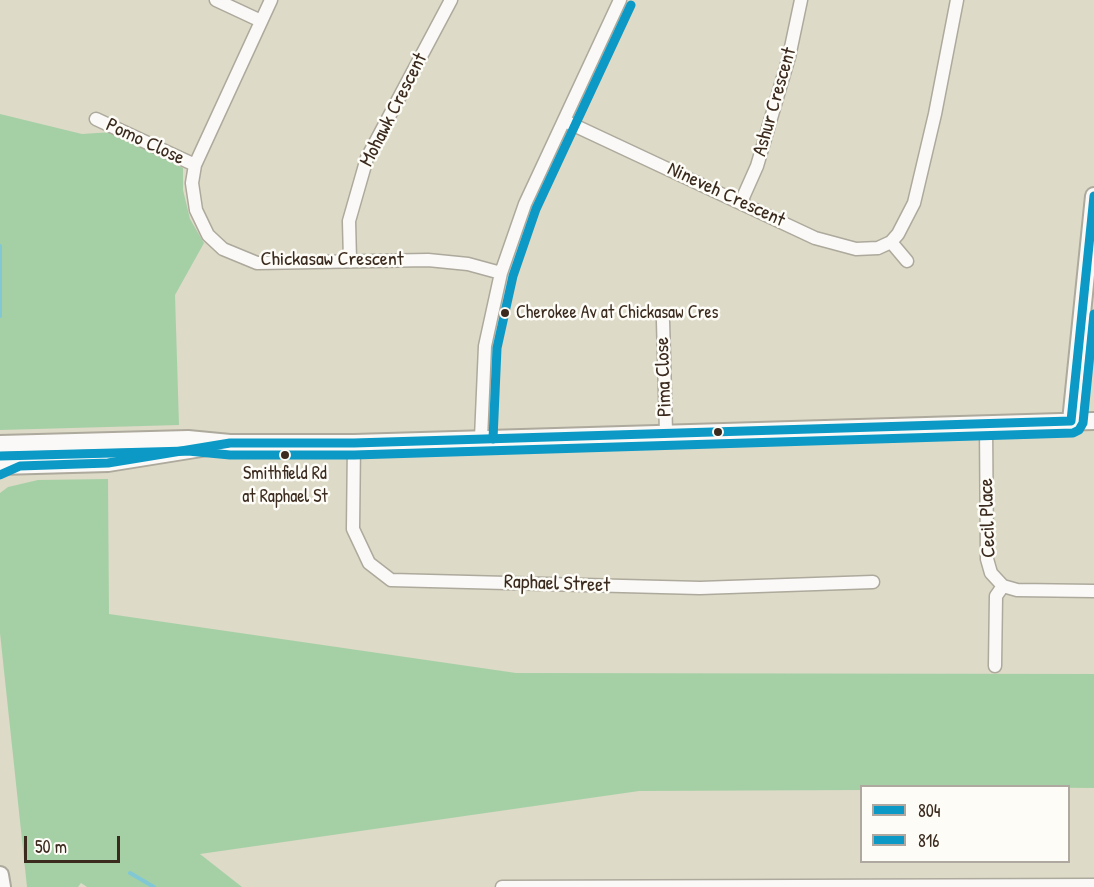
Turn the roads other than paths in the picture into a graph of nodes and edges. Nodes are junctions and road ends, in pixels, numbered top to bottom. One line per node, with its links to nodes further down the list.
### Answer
1 (216, 0): 7 (street)
2 (270, 0): 7 (street, Chickasaw Crescent)
3 (451, 0): 14 (street, Mohawk Crescent)
4 (620, 0): 9 (street)
5 (801, 0): 12 (street, Ashur Crescent)
6 (957, 0): 13 (street)
7 (261, 21): 10 (street, Chickasaw Crescent)
8 (96, 119): 10 (street, Pomo Close)
9 (565, 121): 12 (street, Nineveh Crescent); 16 (street)
10 (195, 165): 14 (street, Chickasaw Crescent)
11 (1094, 196): 18 (main road)
12 (741, 202): 13 (street, Nineveh Crescent)
13 (891, 242): 15 (street)
14 (350, 260): 16 (street, Chickasaw Crescent)
15 (907, 261)
16 (501, 273): 22 (street)
17 (663, 321): 21 (street, Pima Close)
18 (1071, 421): 19 (main road); 20 (main road)
19 (1094, 421)
20 (986, 425): 21 (main road); 30 (street, Cecil Place)
21 (666, 432): 22 (main road)
22 (481, 438): 24 (main road)
23 (230, 443): 24 (main road); 25 (main road); 27 (main road)
24 (354, 443): 29 (street, Raphael Street)
25 (0, 444)
26 (0, 466): 27 (main road)
27 (20, 466): 28 (main road)
28 (0, 475)
29 (873, 582)
30 (1003, 586): 31 (street, Cecil Place); 32 (street)
31 (1094, 591)
32 (995, 666)
33 (0, 875): 36 (main road)
34 (1094, 885): 35 (street)
35 (1056, 886): 37 (street)
36 (2, 887)
37 (502, 887)

